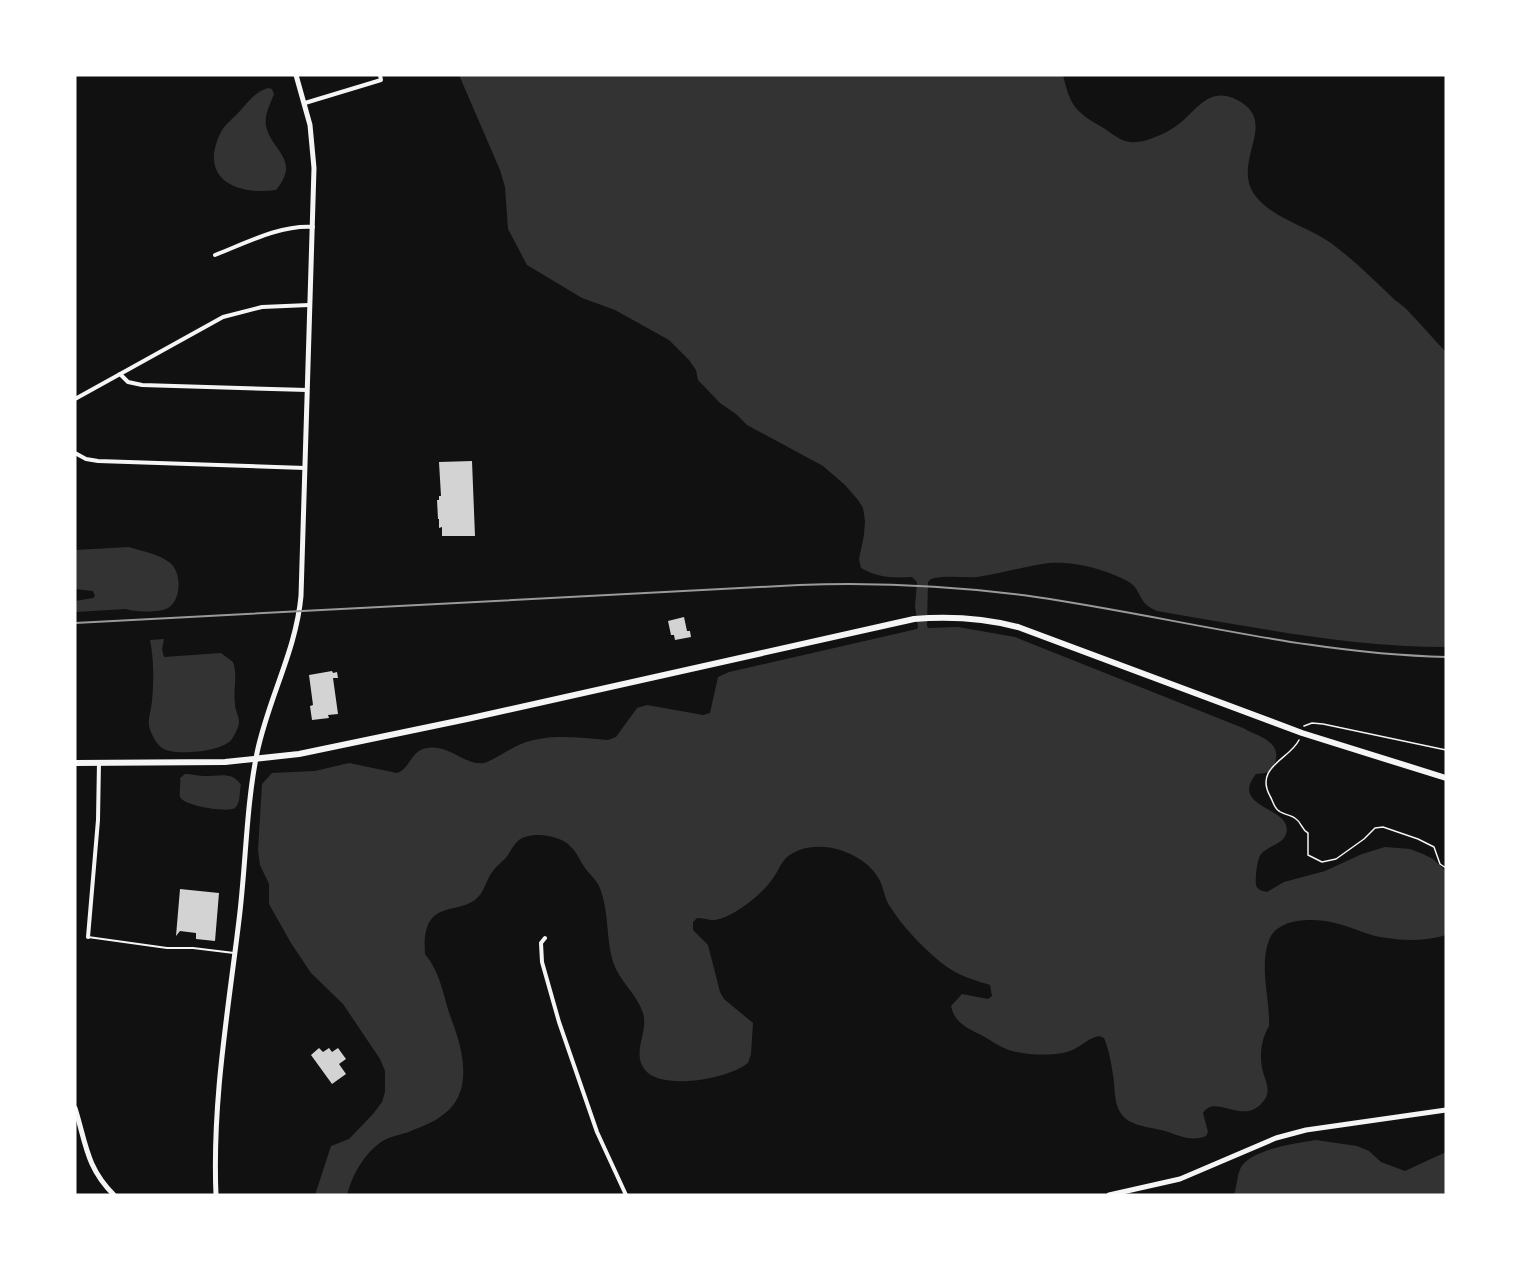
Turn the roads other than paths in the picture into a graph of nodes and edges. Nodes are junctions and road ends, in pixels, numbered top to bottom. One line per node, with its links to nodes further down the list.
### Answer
1 (297, 75): 3 (street)
2 (380, 75): 3 (street)
3 (305, 103): 4 (street)
4 (313, 227): 5 (street); 6 (street)
5 (215, 255)
6 (311, 305): 7 (street); 8 (street)
7 (120, 374): 8 (street); 9 (street)
8 (308, 390): 11 (street)
9 (75, 399)
10 (75, 453): 11 (street)
11 (305, 468): 12 (street)
12 (256, 760): 13 (main road); 15 (main road); 18 (street)
13 (99, 762): 14 (main road); 16 (street)
14 (75, 763)
15 (1446, 778)
16 (88, 937): 18 (lane)
17 (545, 938): 23 (street)
18 (235, 953): 22 (street)
19 (75, 1108): 21 (street)
20 (1446, 1110): 24 (street)
21 (114, 1195)
22 (216, 1195)
23 (626, 1195)
24 (1109, 1195)

